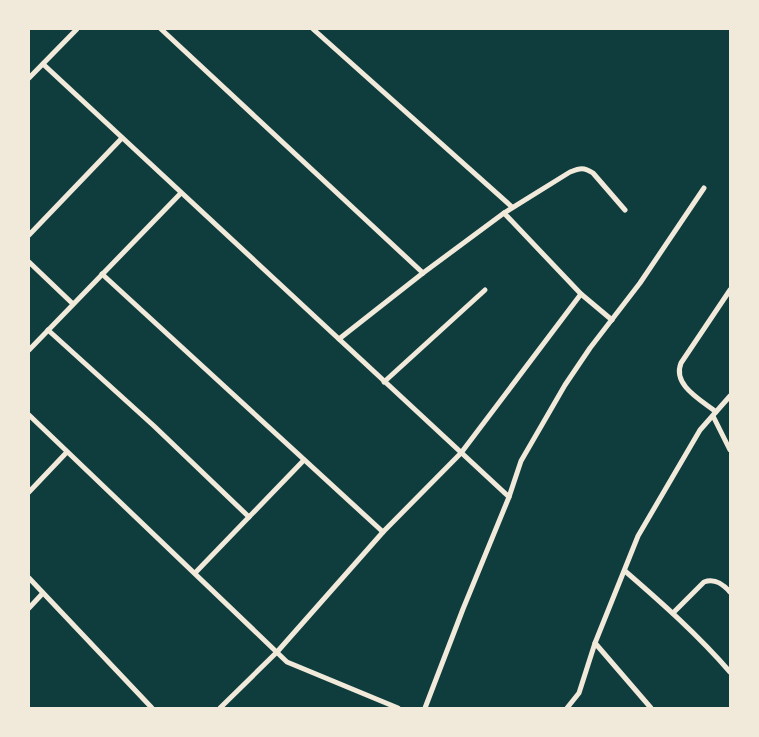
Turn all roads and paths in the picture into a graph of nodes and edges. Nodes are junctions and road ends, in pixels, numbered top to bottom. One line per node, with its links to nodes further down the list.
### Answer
1 (77, 29): 4 (street)
2 (161, 29): 14 (street)
3 (313, 29): 9 (street)
4 (43, 64): 5 (street); 6 (street)
5 (29, 78)
6 (122, 138): 8 (street); 12 (street)
7 (704, 188): 20 (street)
8 (181, 193): 15 (street); 22 (street)
9 (512, 207): 10 (street); 11 (street)
10 (625, 210)
11 (504, 213): 14 (street); 18 (street)
12 (29, 234)
13 (29, 262): 19 (street)
14 (423, 273): 22 (street)
15 (102, 274): 19 (street); 31 (street)
16 (485, 290): 24 (street)
17 (730, 290): 26 (street)
18 (581, 294): 20 (street); 30 (street)
19 (73, 304): 21 (street)
20 (612, 320): 33 (street)
21 (48, 330): 23 (street); 34 (street)
22 (338, 339): 24 (street)
23 (29, 350)
24 (384, 382): 30 (street)
25 (730, 396): 26 (street)
26 (714, 414): 28 (street); 36 (street)
27 (29, 415): 29 (street)
28 (730, 450)
29 (68, 452): 32 (street); 37 (street)
30 (461, 452): 33 (street); 35 (street)
31 (304, 460): 34 (street); 35 (street)
32 (29, 492)
33 (509, 497): 49 (street)
34 (249, 517): 37 (street)
35 (383, 532): 44 (street)
36 (624, 571): 42 (street); 43 (street)
37 (195, 573): 44 (street)
38 (29, 578): 40 (street)
39 (730, 592): 42 (street)
40 (43, 593): 41 (street); 46 (street)
41 (29, 608)
42 (673, 613): 45 (street)
43 (595, 643): 50 (street); 51 (street)
44 (277, 652): 47 (street); 48 (street)
45 (730, 672)
46 (152, 708)
47 (220, 708)
48 (398, 708)
49 (425, 708)
50 (566, 708)
51 (651, 708)

